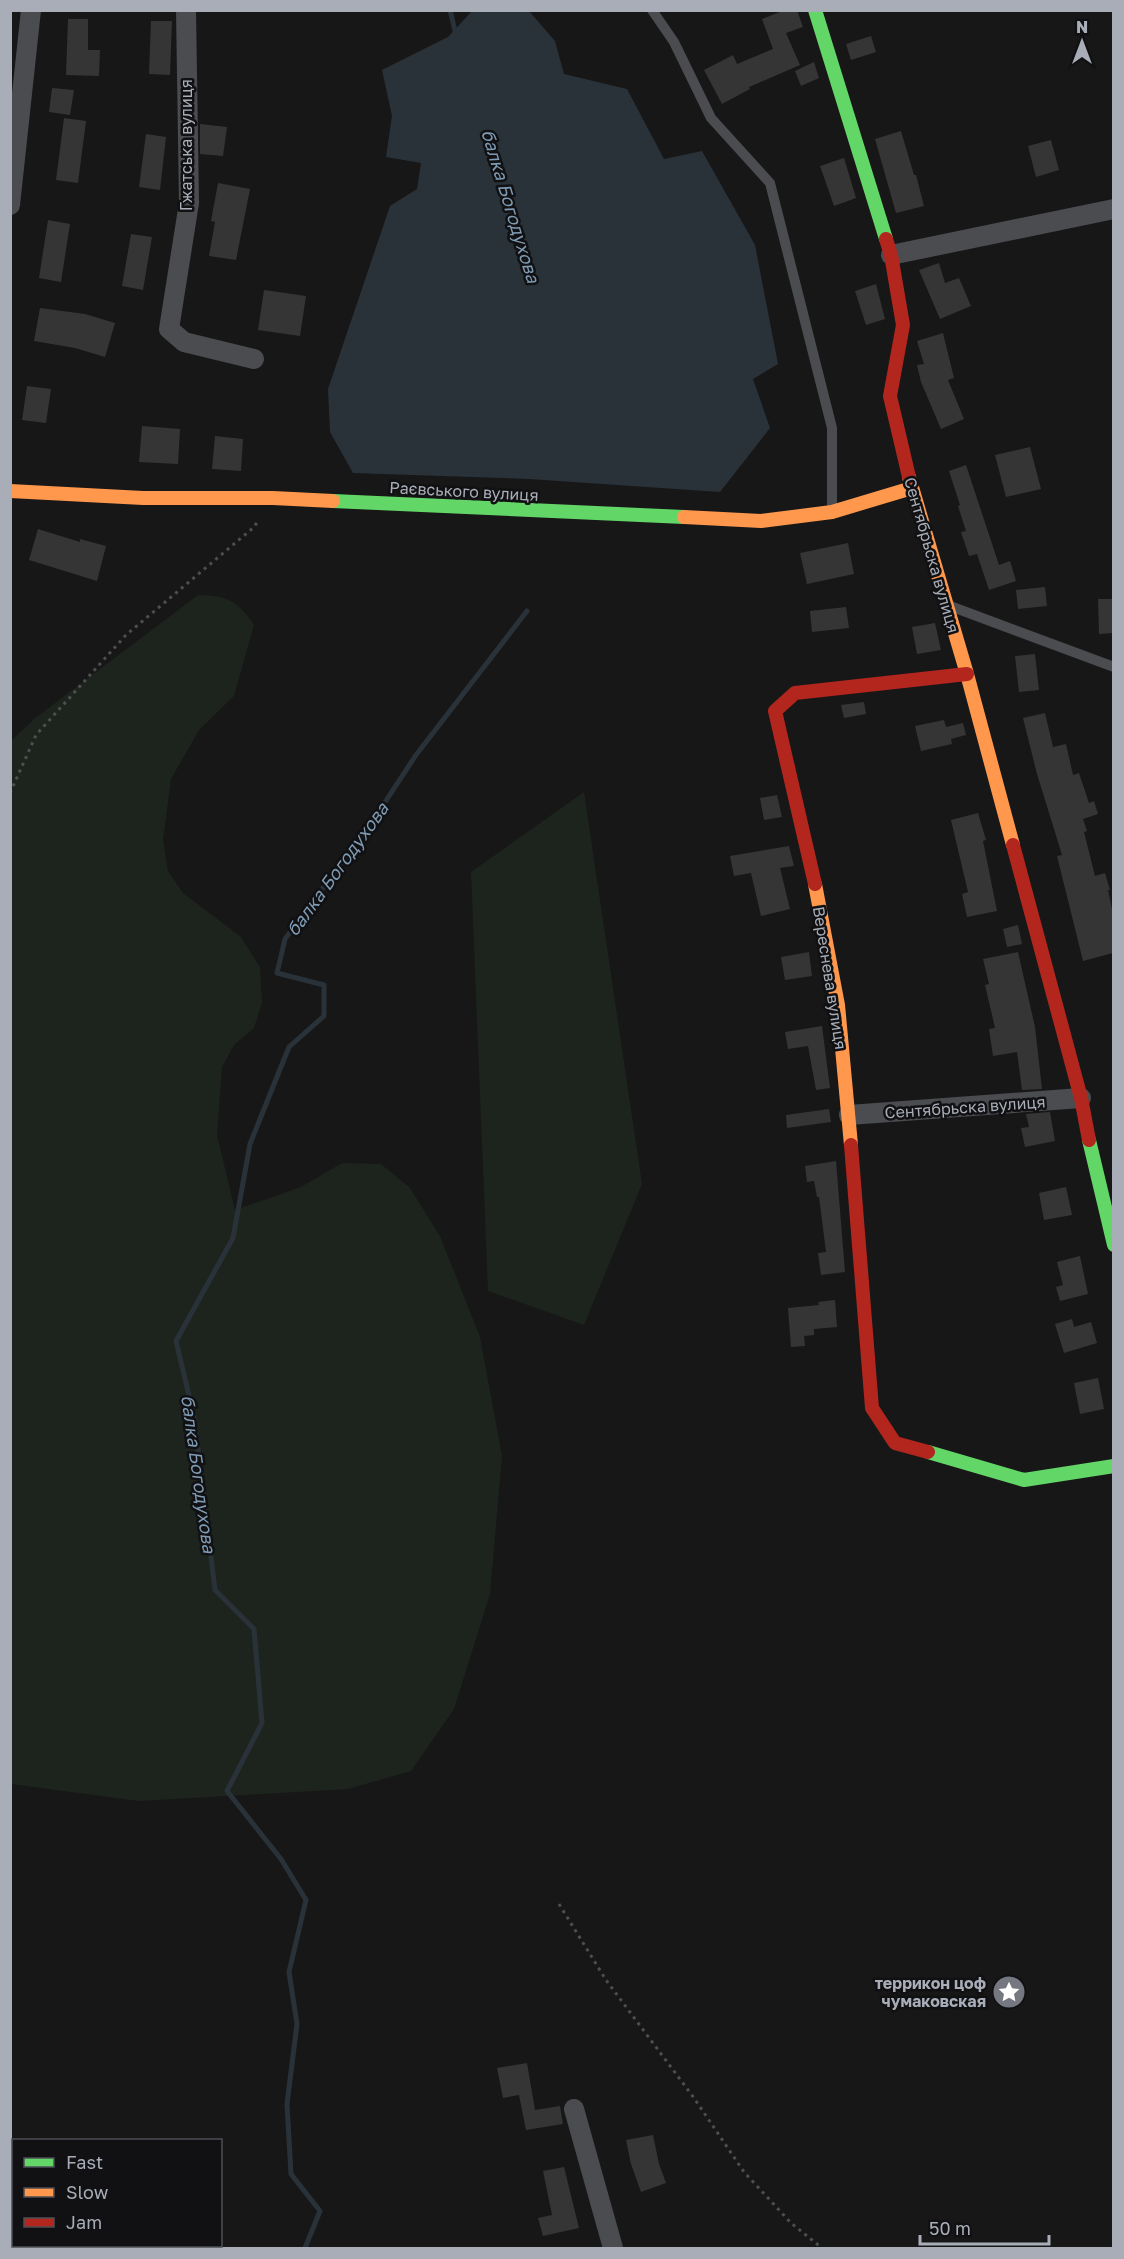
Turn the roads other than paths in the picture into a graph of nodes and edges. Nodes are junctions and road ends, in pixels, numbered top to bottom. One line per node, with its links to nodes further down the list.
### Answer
1 (32, 10): 5 (street)
2 (186, 10): 9 (street, Гжатська вулиця)
3 (652, 10): 12 (lane)
4 (815, 10): 8 (street, Сентябрьска вулиця)
5 (17, 102): 6 (street)
6 (10, 205)
7 (1113, 209): 8 (street)
8 (891, 255): 10 (street, Сентябрьска вулиця)
9 (254, 359)
10 (912, 488): 12 (street, Раєвського вулиця); 13 (street, Сентябрьска вулиця)
11 (10, 491): 12 (street, Раєвського вулиця)
12 (832, 512)
13 (947, 605): 14 (lane); 15 (street, Сентябрьска вулиця)
14 (1113, 667)
15 (967, 674): 16 (street, Сентябрьска вулиця); 17 (street, Вереснева вулиця)
16 (1081, 1098): 17 (street, Сентябрьска вулиця); 18 (street, Сентябрьска вулиця)
17 (849, 1115): 19 (street, Вереснева вулиця)
18 (1113, 1245)
19 (1113, 1466)
20 (574, 2109): 21 (street)
21 (613, 2248)

